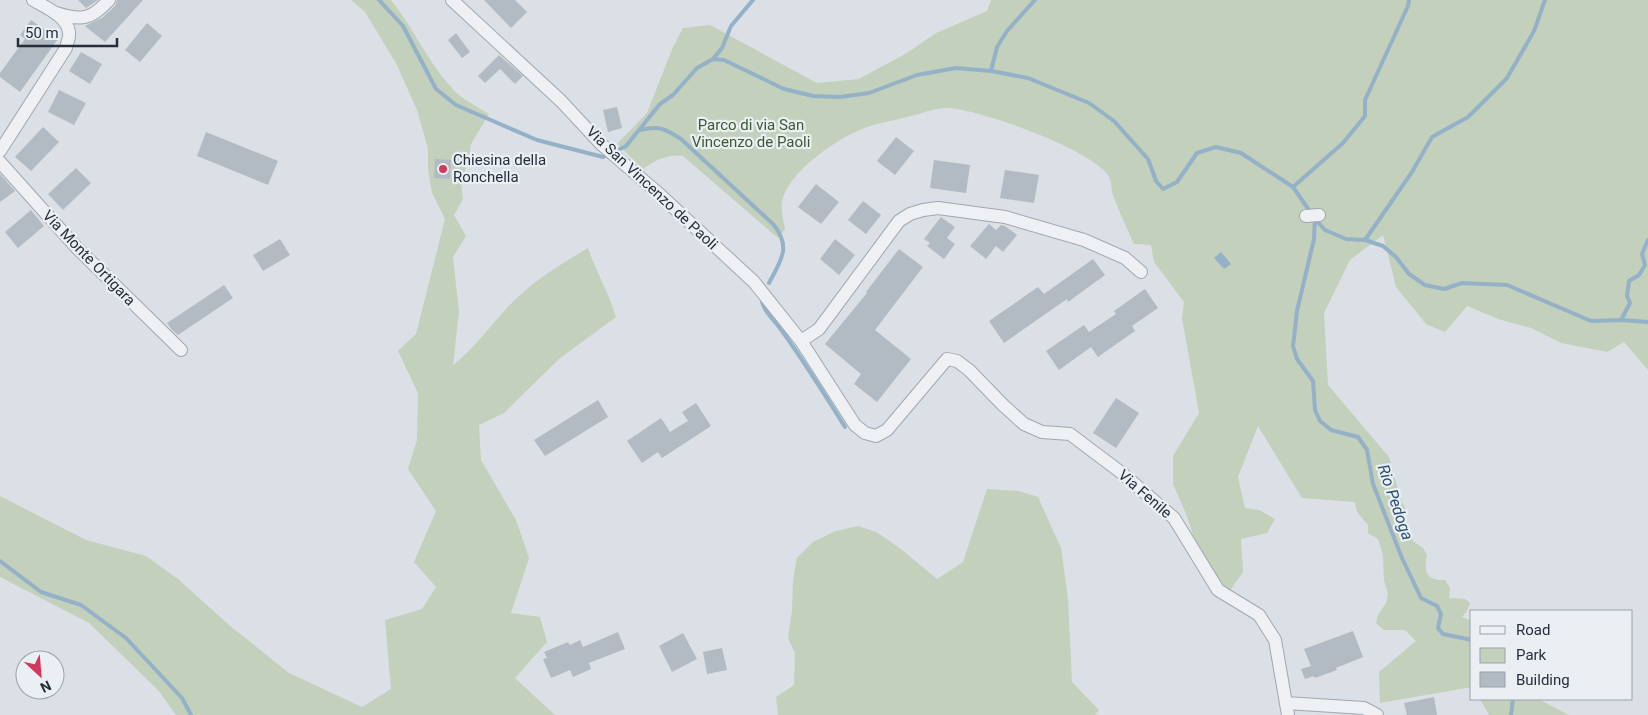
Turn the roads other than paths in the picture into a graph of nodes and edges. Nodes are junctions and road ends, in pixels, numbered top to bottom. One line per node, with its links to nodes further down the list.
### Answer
1 (33, 0): 4 (street)
2 (109, 0): 4 (street)
3 (452, 0): 8 (street, Via San Vincenzo de Paoli)
4 (53, 12): 5 (street)
5 (0, 152)
6 (0, 162): 9 (street, Via Monte Ortigara)
7 (1141, 272): 8 (street)
8 (801, 341): 10 (street, Via San Vincenzo de Paoli)
9 (181, 350)
10 (947, 359): 11 (street, Via Fenile)
11 (1287, 709): 12 (street)
12 (1377, 715)

